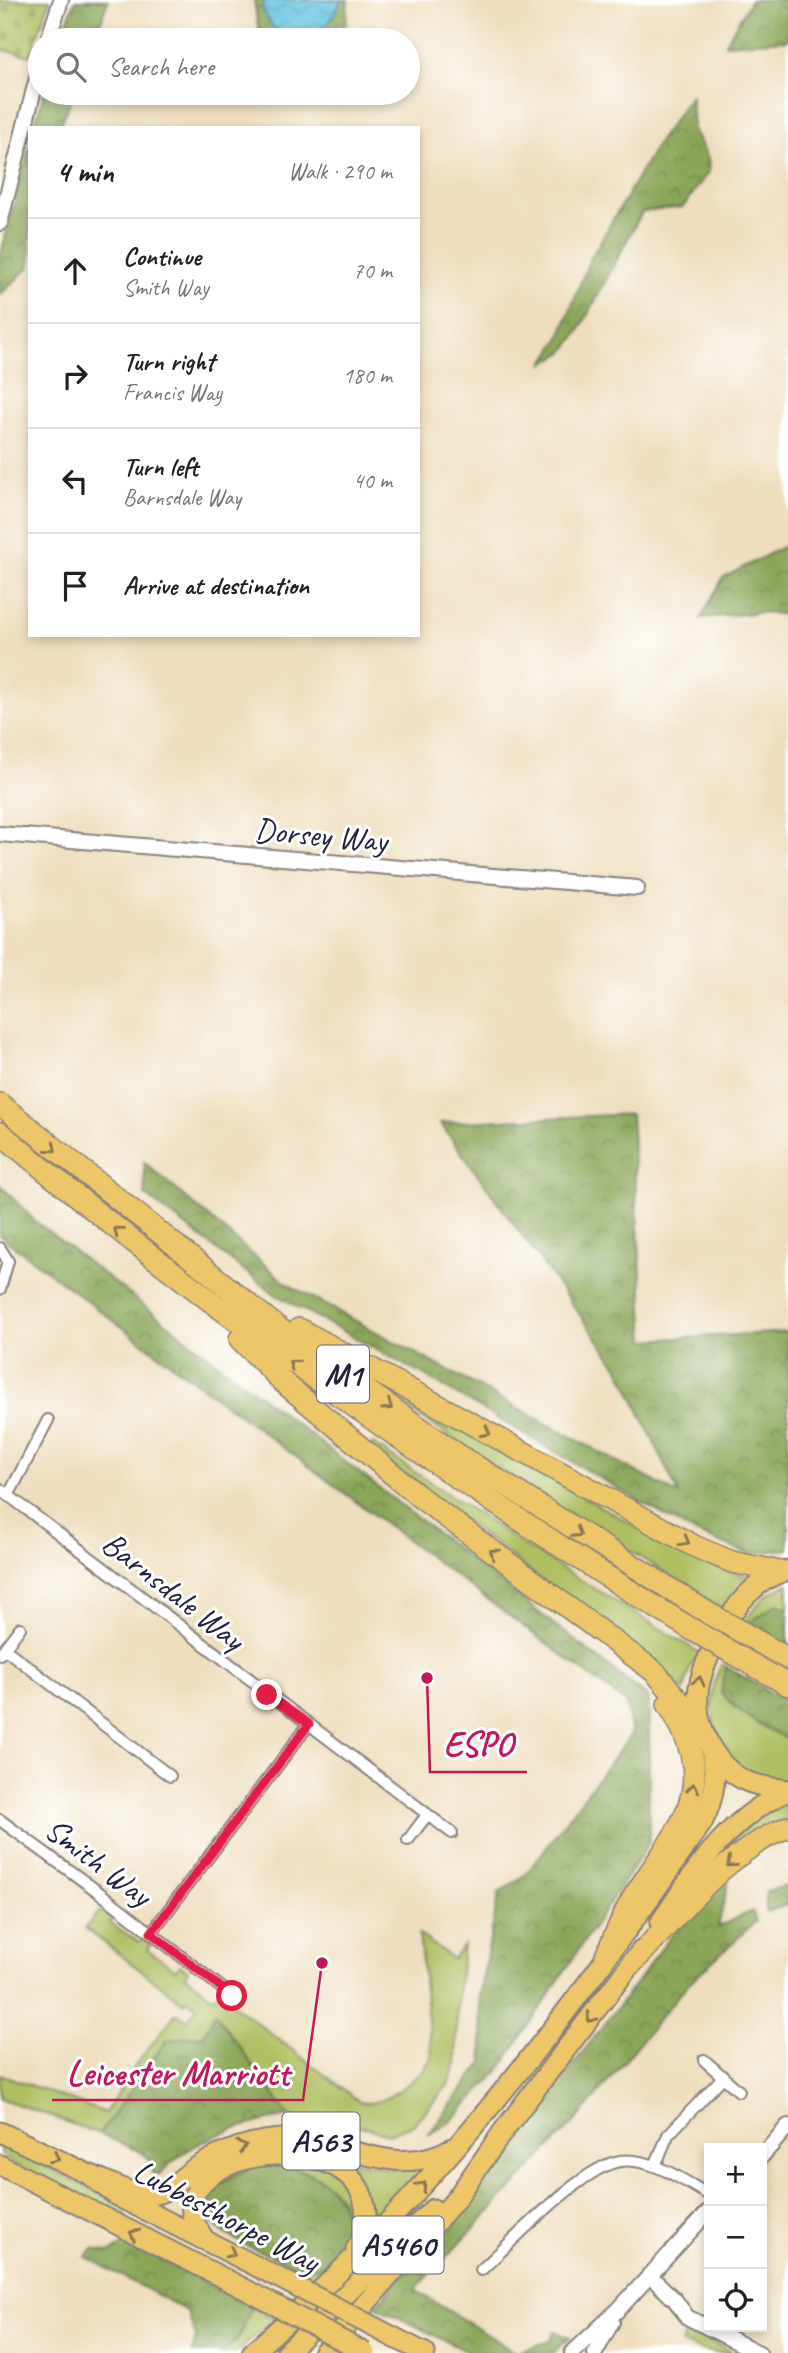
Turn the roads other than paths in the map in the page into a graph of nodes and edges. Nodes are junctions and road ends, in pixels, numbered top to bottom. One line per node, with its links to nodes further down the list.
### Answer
1 (61, 0): 2 (street)
2 (52, 28)
3 (30, 105): 4 (street)
4 (0, 223)
5 (0, 834): 6 (street, Dorsey Way)
6 (637, 888)
7 (0, 1104): 9 (highway, M1, one-way to 9)
8 (0, 1133): 11 (highway, M1, one-way to 8)
9 (175, 1246): 15 (highway, one-way to 15); 19 (highway, M1, one-way to 19, bridge)
10 (0, 1248): 12 (street)
11 (172, 1273): 16 (highway, one-way to 11); 20 (highway, M1, one-way to 11, bridge)
12 (0, 1289)
13 (48, 1420): 14 (street)
14 (4, 1492): 21 (street, Barnsdale Way)
15 (784, 1571): 22 (highway, one-way to 15)
16 (587, 1623): 22 (highway); 32 (highway, one-way to 16)
17 (20, 1628): 18 (street)
18 (2, 1652): 24 (street)
19 (788, 1659)
20 (788, 1685)
21 (309, 1724): 26 (street, Barnsdale Way); 31 (street)
22 (700, 1726): 23 (highway)
23 (710, 1746): 25 (highway); 32 (highway, A5460)
24 (170, 1776)
25 (788, 1790): 33 (highway, A5460)
26 (427, 1815): 29 (street, Barnsdale Way); 30 (street)
27 (0, 1820): 31 (street, Smith Way)
28 (788, 1827): 33 (highway, one-way to 33)
29 (452, 1833)
30 (408, 1840)
31 (151, 1933): 34 (street, Smith Way)
32 (606, 1956): 41 (highway, A5460)
33 (632, 1963): 39 (highway, A5460, one-way to 39)
34 (232, 1996)
35 (704, 2060): 36 (street)
36 (724, 2076): 37 (street); 44 (street)
37 (739, 2091)
38 (788, 2126): 42 (street)
39 (504, 2130): 57 (highway, A5460); 58 (highway)
40 (0, 2132): 45 (highway, Lubbesthorpe Way / A563, one-way to 45)
41 (463, 2141): 46 (highway, A563, one-way to 41); 51 (highway, A5460, one-way to 41)
42 (767, 2150)
43 (0, 2165): 54 (highway, Lubbesthorpe Way / A563, one-way to 43)
44 (655, 2166): 47 (street); 52 (street)
45 (88, 2174): 46 (highway, A563); 49 (highway, Lubbesthorpe Way / A563)
46 (183, 2179): 49 (highway)
47 (704, 2192)
48 (704, 2216): 53 (street)
49 (165, 2220): 50 (highway, Lubbesthorpe Way / A563); 54 (highway, A563)
50 (204, 2239): 51 (highway); 60 (highway, Lubbesthorpe Way / A563, one-way to 60, bridge)
51 (347, 2266): 56 (highway, A5460)
52 (481, 2270)
53 (649, 2275): 55 (street); 63 (street)
54 (239, 2286): 59 (highway, Lubbesthorpe Way / A563, bridge)
55 (619, 2309): 61 (street); 62 (street)
56 (252, 2353)
57 (286, 2353)
58 (323, 2353)
59 (365, 2353)
60 (425, 2353)
61 (572, 2353)
62 (595, 2353)
63 (759, 2353)

